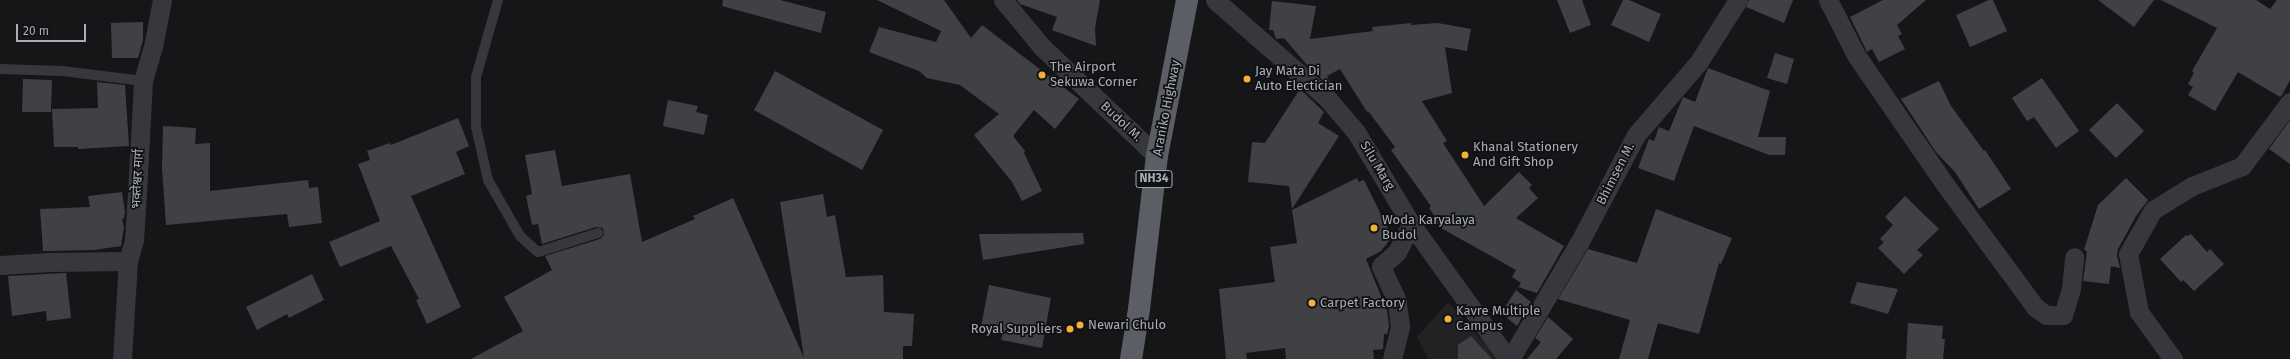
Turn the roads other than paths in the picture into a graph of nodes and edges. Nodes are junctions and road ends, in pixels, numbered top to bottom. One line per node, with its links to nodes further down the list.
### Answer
1 (162, 0): 9 (street, भक्तेश्वर मार्ग)
2 (498, 0): 13 (lane)
3 (1003, 0): 11 (street, Budol M.)
4 (1187, 0): 11 (highway, Araniko Highway / NH34)
5 (1215, 0): 12 (street, Silu Marg)
6 (1738, 0): 20 (street, Bhimsen M.)
7 (1828, 0): 14 (street)
8 (0, 69): 9 (lane)
9 (143, 81): 15 (street, भक्तेश्वर मार्ग)
10 (2290, 102): 21 (street)
11 (1157, 156): 18 (highway, Araniko Highway / NH34)
12 (1411, 224): 19 (street); 20 (street, Silu Marg)
13 (598, 233)
14 (2074, 258)
15 (128, 261): 16 (street); 17 (street, भक्तेश्वर मार्ग)
16 (0, 265)
17 (122, 359)
18 (1130, 359)
19 (1392, 359)
20 (1509, 359)
21 (2173, 359)

